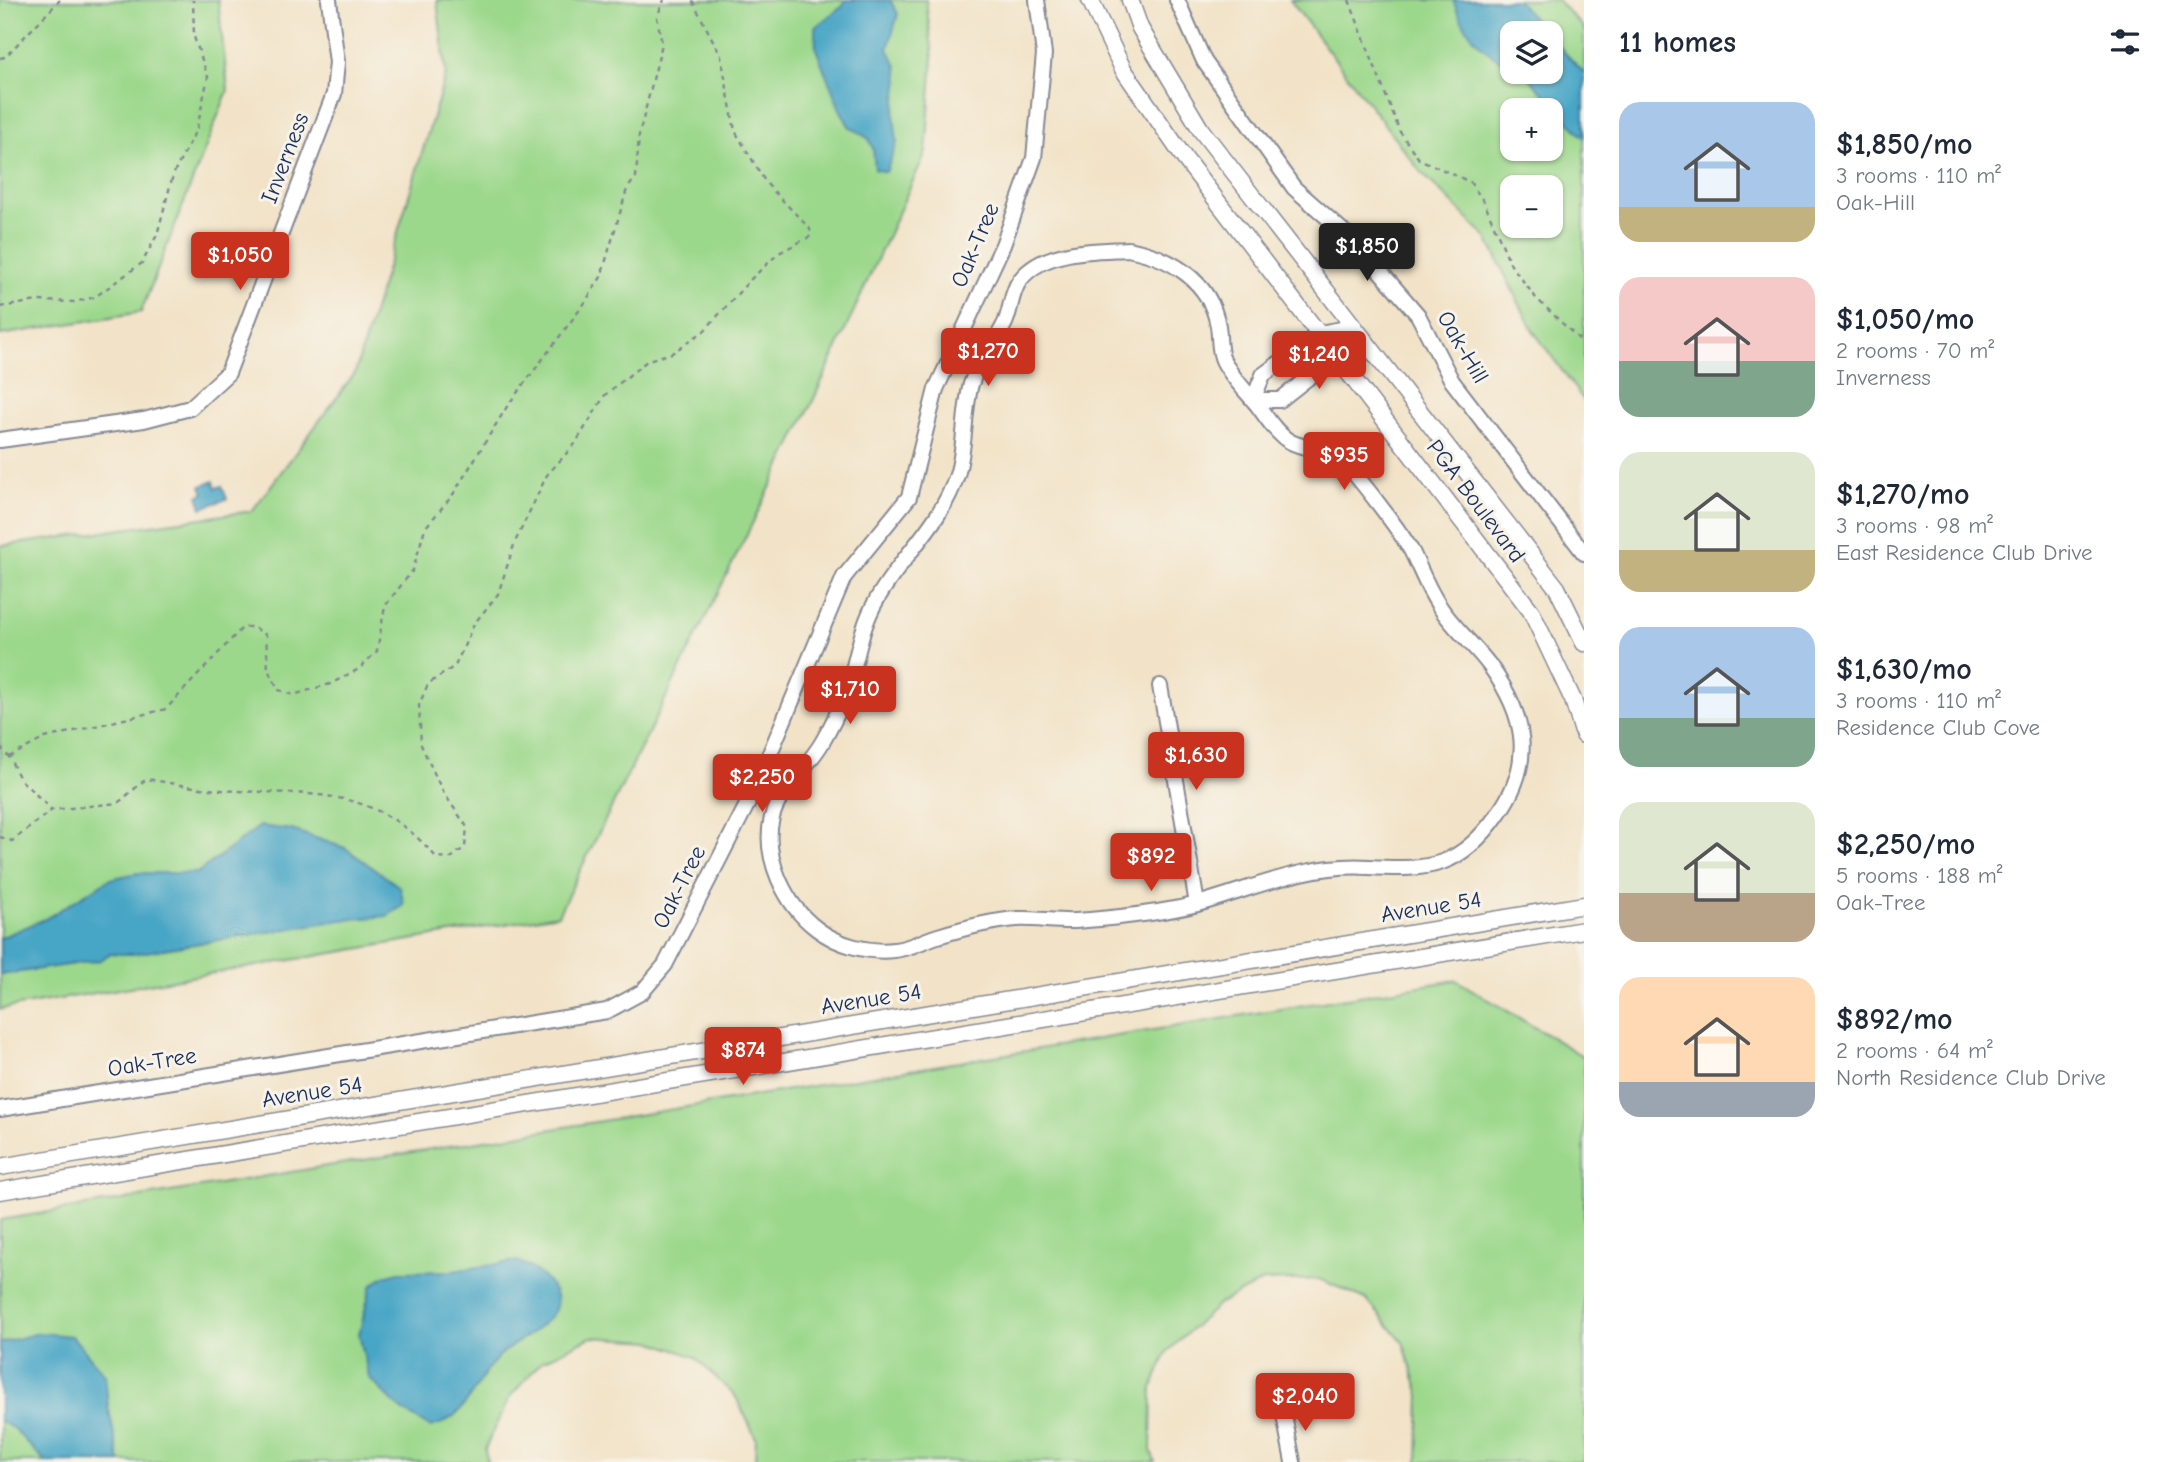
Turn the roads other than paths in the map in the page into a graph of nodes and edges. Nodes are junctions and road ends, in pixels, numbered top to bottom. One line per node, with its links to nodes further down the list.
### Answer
1 (329, 0): 10 (street, Inverness)
2 (1037, 0): 18 (street, Oak-Tree)
3 (1090, 0): 7 (street, PGA Boulevard)
4 (1130, 0): 6 (street, PGA Boulevard)
5 (1177, 0): 11 (street, Oak-Hill)
6 (1353, 327): 7 (street); 8 (street); 12 (street, PGA Boulevard)
7 (1320, 333): 8 (street, PGA Boulevard); 9 (street)
8 (1337, 355): 9 (street); 14 (street, PGA Boulevard)
9 (1253, 400): 15 (street); 15 (street)
10 (0, 440)
11 (1584, 553)
12 (1584, 643)
13 (1160, 686): 15 (street)
14 (1584, 735)
15 (1197, 904)
16 (1584, 905): 19 (street, Avenue 54)
17 (1584, 930): 20 (street, Avenue 54)
18 (0, 1109)
19 (0, 1167)
20 (0, 1191)
21 (1283, 1410): 22 (street)
22 (1293, 1462)

